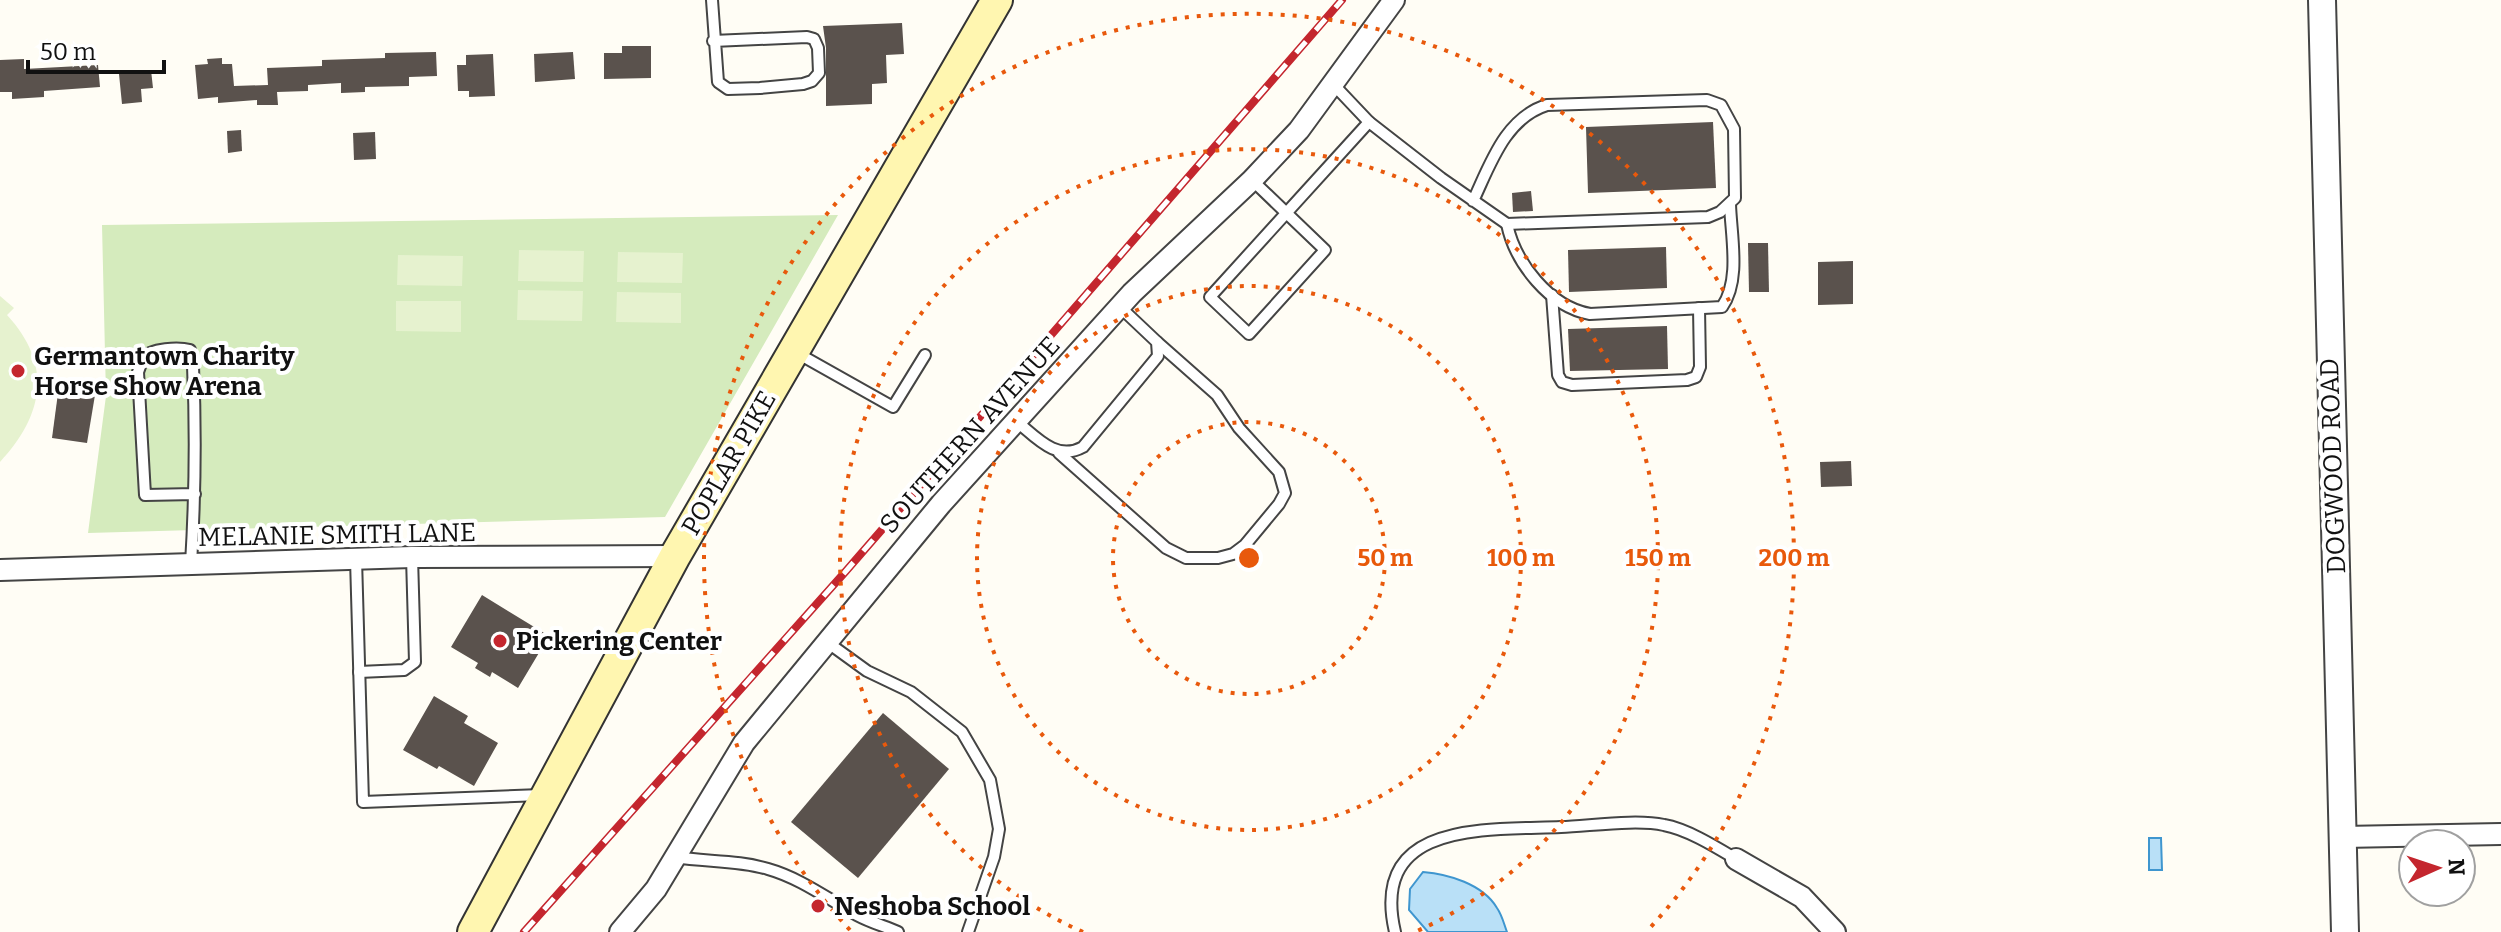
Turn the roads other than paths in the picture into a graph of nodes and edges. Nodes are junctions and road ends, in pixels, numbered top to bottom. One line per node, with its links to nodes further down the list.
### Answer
1 (712, 0): 5 (lane)
2 (997, 0): 17 (main road, POPLAR PIKE)
3 (1394, 0): 6 (street, SOUTHERN AVENUE)
4 (2322, 0): 31 (street, DOGWOOD ROAD)
5 (713, 41): 5 (lane)
6 (1333, 84): 7 (lane); 8 (street, SOUTHERN AVENUE)
7 (1369, 122): 9 (lane); 11 (lane)
8 (1252, 180): 11 (lane); 14 (street, SOUTHERN AVENUE)
9 (1473, 201): 10 (lane); 12 (lane)
10 (1730, 204): 12 (lane); 15 (lane)
11 (1286, 212): 11 (lane)
12 (1507, 224): 13 (lane)
13 (1552, 295): 15 (lane); 15 (lane)
14 (1120, 307): 16 (lane); 19 (street, SOUTHERN AVENUE)
15 (1699, 308)
16 (1157, 342): 20 (lane); 20 (lane)
17 (794, 351): 18 (lane); 22 (main road, POPLAR PIKE)
18 (925, 355)
19 (1016, 421): 20 (lane); 27 (street, SOUTHERN AVENUE)
20 (1059, 453)
21 (195, 494): 21 (lane); 25 (lane)
22 (675, 556): 23 (street, MELANIE SMITH LANE); 29 (main road, POPLAR PIKE)
23 (412, 557): 24 (street, MELANIE SMITH LANE); 28 (lane)
24 (356, 559): 25 (street, MELANIE SMITH LANE); 28 (lane)
25 (191, 564): 26 (street, MELANIE SMITH LANE)
26 (0, 570)
27 (827, 642): 32 (street, SOUTHERN AVENUE); 38 (lane)
28 (359, 672): 29 (lane)
29 (547, 795): 35 (main road, POPLAR PIKE)
30 (2501, 834): 31 (street)
31 (2343, 837): 41 (street, DOGWOOD ROAD)
32 (675, 857): 34 (lane); 36 (street, SOUTHERN AVENUE)
33 (1736, 859): 39 (lane); 40 (street)
34 (880, 928): 37 (lane)
35 (473, 932)
36 (622, 932)
37 (898, 932)
38 (968, 932)
39 (1395, 932)
40 (1835, 932)
41 (2345, 932)

